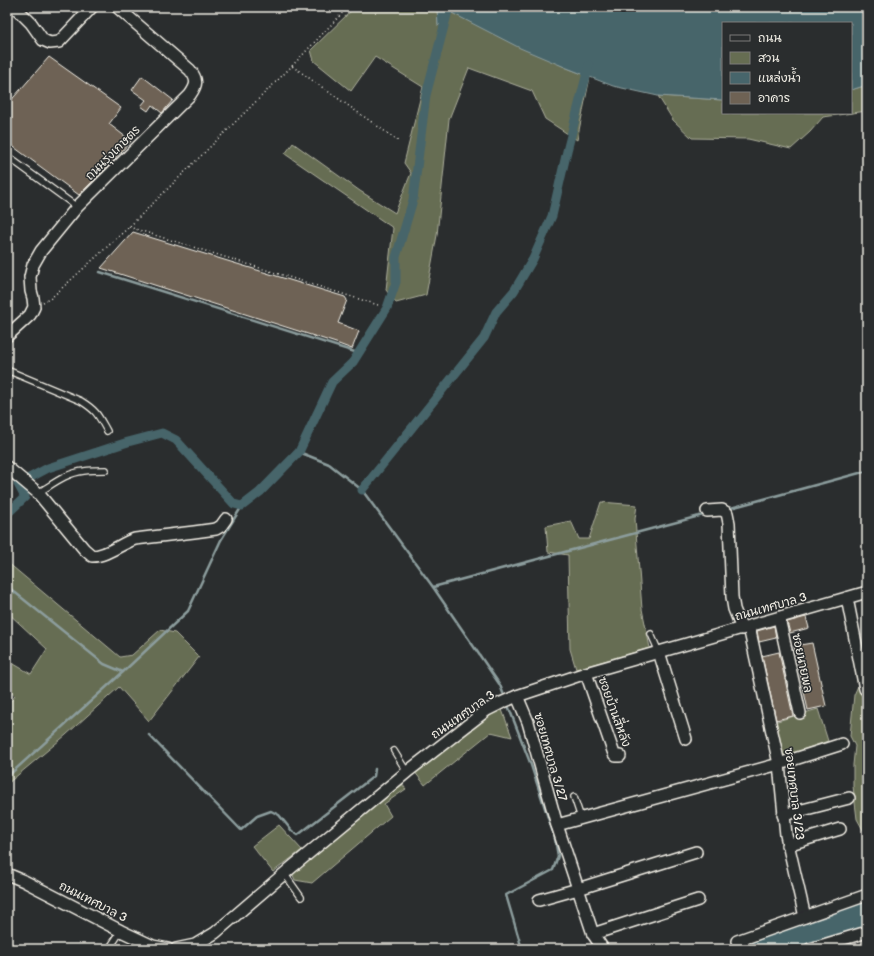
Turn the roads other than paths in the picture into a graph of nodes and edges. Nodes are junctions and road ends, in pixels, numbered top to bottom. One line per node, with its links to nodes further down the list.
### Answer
1 (15, 7): 2 (street)
2 (92, 7)
3 (99, 7): 5 (lane)
4 (117, 7): 7 (street, ถนนรุ่งเกษตร)
5 (77, 30)
6 (7, 156): 7 (lane)
7 (76, 207): 8 (street, ถนนรุ่งเกษตร)
8 (7, 336)
9 (7, 370): 10 (lane)
10 (107, 431)
11 (7, 467): 13 (street)
12 (106, 470): 13 (lane)
13 (34, 489): 15 (street)
14 (708, 511): 19 (street, ซอยเทศบาล 3/23)
15 (226, 519)
16 (867, 592): 17 (street, ถนนเทศบาล 3)
17 (847, 598): 18 (street, ถนนเทศบาล 3); 23 (street)
18 (779, 618): 19 (street, ถนนเทศบาล 3); 25 (street, ซอยนายพล)
19 (746, 628): 21 (street, ถนนเทศบาล 3); 30 (street, ซอยเทศบาล 3/23)
20 (651, 634): 21 (lane)
21 (659, 652): 22 (street, ถนนเทศบาล 3); 26 (street)
22 (586, 673): 24 (street, ถนนเทศบาล 3); 29 (street, ซอยบ้านสี่หลัง)
23 (865, 689)
24 (517, 696): 31 (street, ถนนเทศบาล 3); 36 (street, ซอยเทศบาล 3/27)
25 (800, 713)
26 (686, 739)
27 (842, 744): 30 (street)
28 (394, 751): 31 (lane)
29 (620, 756)
30 (779, 764): 34 (street, ซอยเทศบาล 3/23); 35 (street)
31 (407, 772): 40 (street, ถนนเทศบาล 3)
32 (574, 796): 35 (lane)
33 (849, 798): 34 (street)
34 (783, 814): 38 (street, ซอยเทศบาล 3/23)
35 (581, 818): 36 (street)
36 (557, 825): 42 (street, ซอยเทศบาล 3/27)
37 (840, 829): 38 (street)
38 (787, 845): 47 (street, ซอยเทศบาล 3/23)
39 (696, 852): 42 (street)
40 (284, 873): 44 (lane); 54 (street, ถนนเทศบาล 3)
41 (7, 874): 48 (street, ถนนเทศบาล 3)
42 (578, 889): 45 (street); 50 (street, ซอยเทศบาล 3/27)
43 (867, 895): 47 (street)
44 (301, 897)
45 (539, 900)
46 (698, 900): 50 (street)
47 (805, 917): 51 (street)
48 (121, 931): 52 (lane); 53 (street, ถนนเทศบาล 3)
49 (867, 932): 56 (street)
50 (593, 934): 55 (street, ซอยเทศบาล 3/27)
51 (737, 941)
52 (109, 949)
53 (168, 949)
54 (176, 949)
55 (604, 949)
56 (810, 949)

